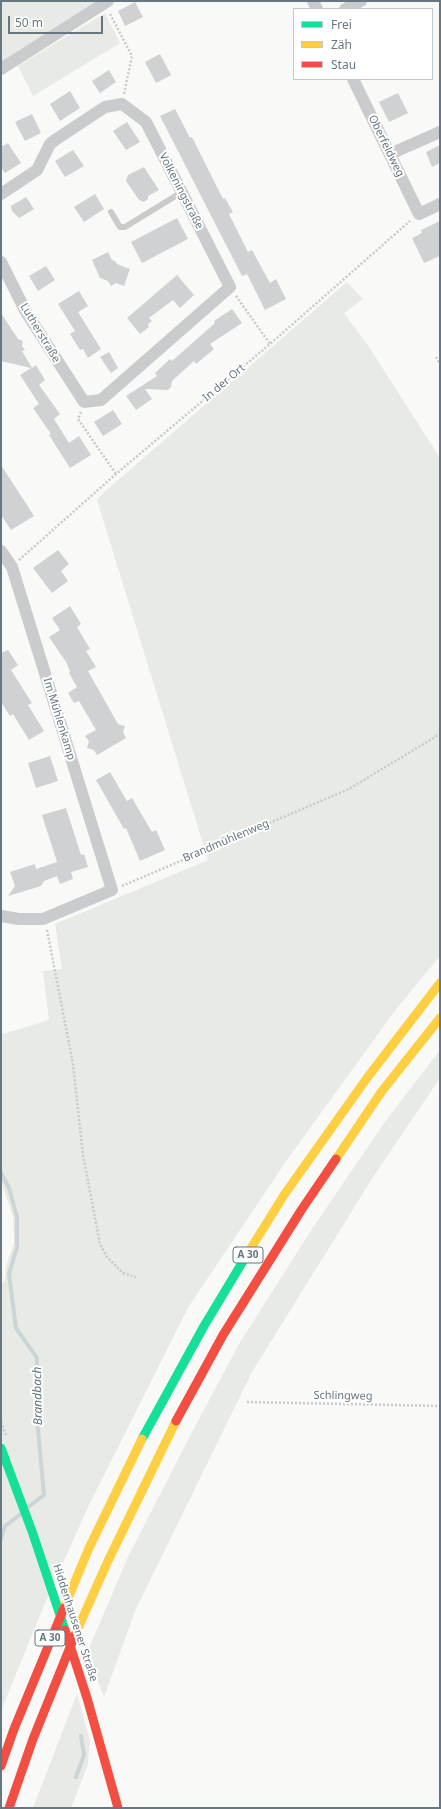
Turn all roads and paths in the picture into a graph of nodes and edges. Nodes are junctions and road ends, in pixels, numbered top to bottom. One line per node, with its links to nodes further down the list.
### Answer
1 (361, 1): 3 (street)
2 (106, 2): 4 (street); 6 (path)
3 (347, 8)
4 (1, 69)
5 (353, 80): 8 (street, Oberfeldweg)
6 (122, 104): 9 (street, Volkeningstraße); 10 (street)
7 (440, 132): 8 (street)
8 (390, 154): 13 (street, Oberfeldweg)
9 (182, 192): 12 (lane); 15 (street, Volkeningstraße)
10 (1, 194)
11 (440, 204): 13 (street)
12 (111, 212)
13 (419, 214): 16 (path, In der Ort)
14 (1, 262): 19 (street, Lutherstraße)
15 (230, 288): 16 (path); 19 (street)
16 (270, 344): 20 (path, In der Ort)
17 (436, 357): 18 (path)
18 (440, 364)
19 (84, 402): 20 (path)
20 (116, 474): 22 (path, In der Ort)
21 (1, 551): 22 (street, Im Mühlenkamp)
22 (12, 567): 24 (street, Im Mühlenkamp)
23 (440, 734): 24 (path, Brandmühlenweg)
24 (112, 890): 26 (street)
25 (1, 916): 26 (street)
26 (47, 917): 29 (path)
27 (440, 983): 33 (main road, A 30)
28 (440, 1018): 34 (main road, A 30)
29 (136, 1277)
30 (247, 1402): 31 (path, Schlingweg)
31 (440, 1406)
32 (1, 1448): 35 (main road, Hiddenhausener Straße)
33 (1, 1766)
34 (9, 1808)
35 (118, 1808)

